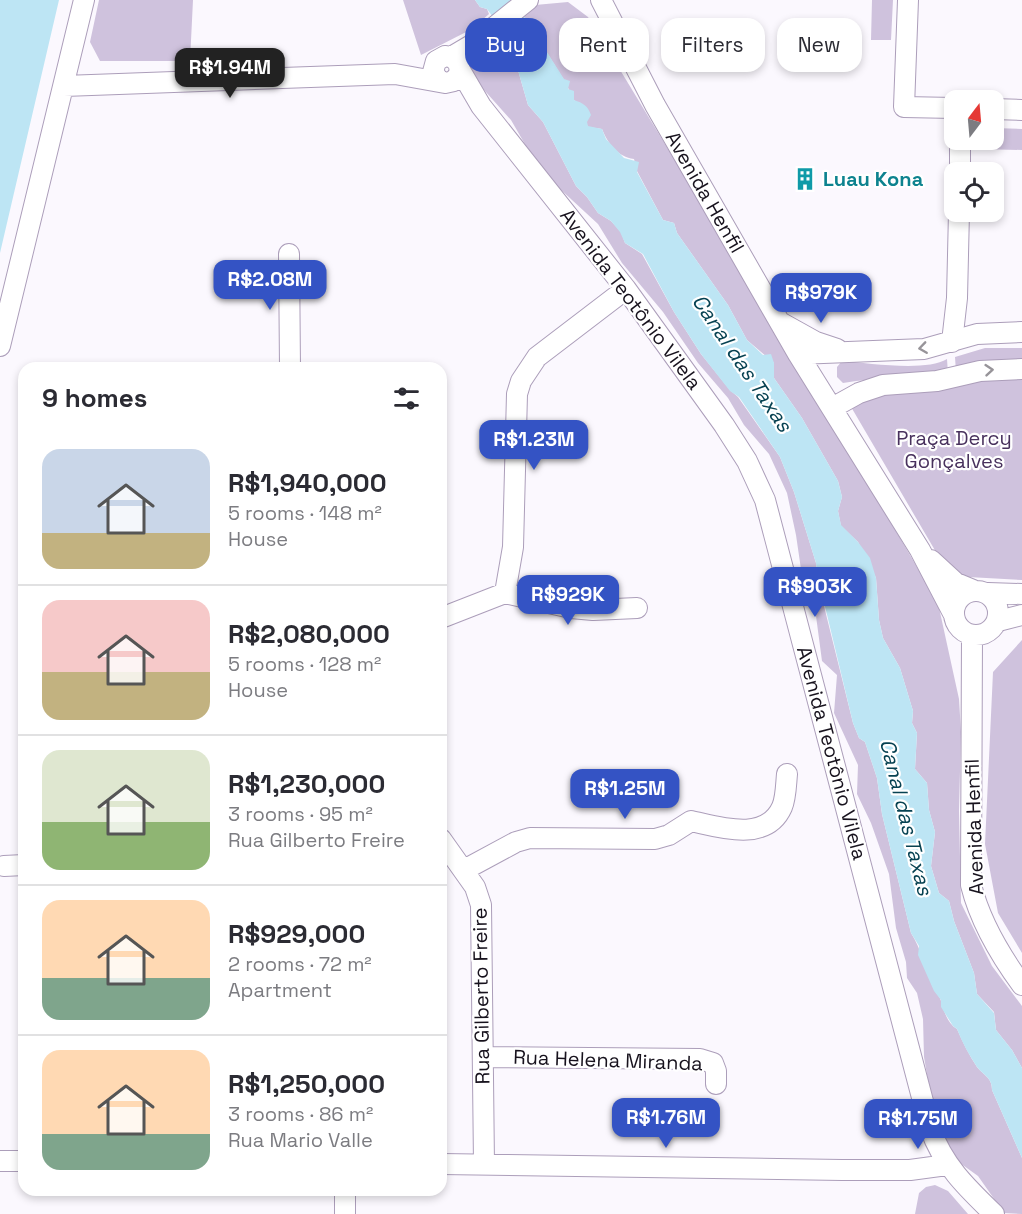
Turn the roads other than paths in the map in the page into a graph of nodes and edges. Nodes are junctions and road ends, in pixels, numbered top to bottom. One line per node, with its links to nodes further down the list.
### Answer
1 (84, 0): 9 (street)
2 (588, 0): 5 (street, Avenida Henfil)
3 (908, 0): 11 (street)
4 (524, 3): 6 (street)
5 (604, 7): 17 (street, Avenida Henfil)
6 (452, 63): 7 (street, Avenida Teotônio Vilela); 8 (street); 10 (street, Avenida Teotônio Vilela)
7 (395, 74): 8 (street, Avenida Teotônio Vilela); 9 (street, Avenida Teotônio Vilela)
8 (442, 82): 10 (street, Avenida Teotônio Vilela)
9 (64, 86): 20 (street)
10 (481, 105): 16 (street, Avenida Teotônio Vilela)
11 (944, 108)
12 (1004, 109): 13 (street)
13 (1022, 110)
14 (959, 222): 19 (street)
15 (289, 254): 23 (street)
16 (626, 289): 27 (street); 47 (street, Avenida Teotônio Vilela)
17 (780, 322): 21 (street); 22 (street, Avenida Henfil)
18 (1022, 332): 19 (street)
19 (951, 342): 21 (street, one-way to 21)
20 (0, 346)
21 (855, 351): 22 (street)
22 (798, 354): 25 (street, Avenida Henfil)
23 (290, 362)
24 (1022, 369): 25 (street, one-way to 24)
25 (832, 408): 26 (street, Avenida Henfil)
26 (920, 550): 28 (street, Avenida Henfil); 31 (street, Avenida Henfil)
27 (505, 592): 30 (street); 33 (street)
28 (980, 592): 29 (street); 31 (street); 34 (street)
29 (1022, 594)
30 (636, 608)
31 (954, 615): 35 (street)
32 (1022, 615): 34 (street)
33 (447, 616)
34 (996, 625): 35 (street); 36 (street)
35 (972, 635): 36 (street, Avenida Henfil)
36 (970, 658): 40 (street, Avenida Henfil)
37 (787, 774): 39 (street)
38 (447, 847): 39 (street, Rua Gilberto Freire)
39 (464, 870): 41 (street, Rua Gilberto Freire)
40 (1022, 985)
41 (483, 1057): 42 (street, Rua Helena Miranda); 46 (street, Rua Gilberto Freire)
42 (716, 1084)
43 (0, 1161): 44 (street)
44 (18, 1161)
45 (447, 1164): 46 (street)
46 (484, 1164): 47 (street)
47 (947, 1165): 50 (street, Avenida Teotônio Vilela)
48 (345, 1196): 49 (street)
49 (345, 1214)
50 (994, 1214)

